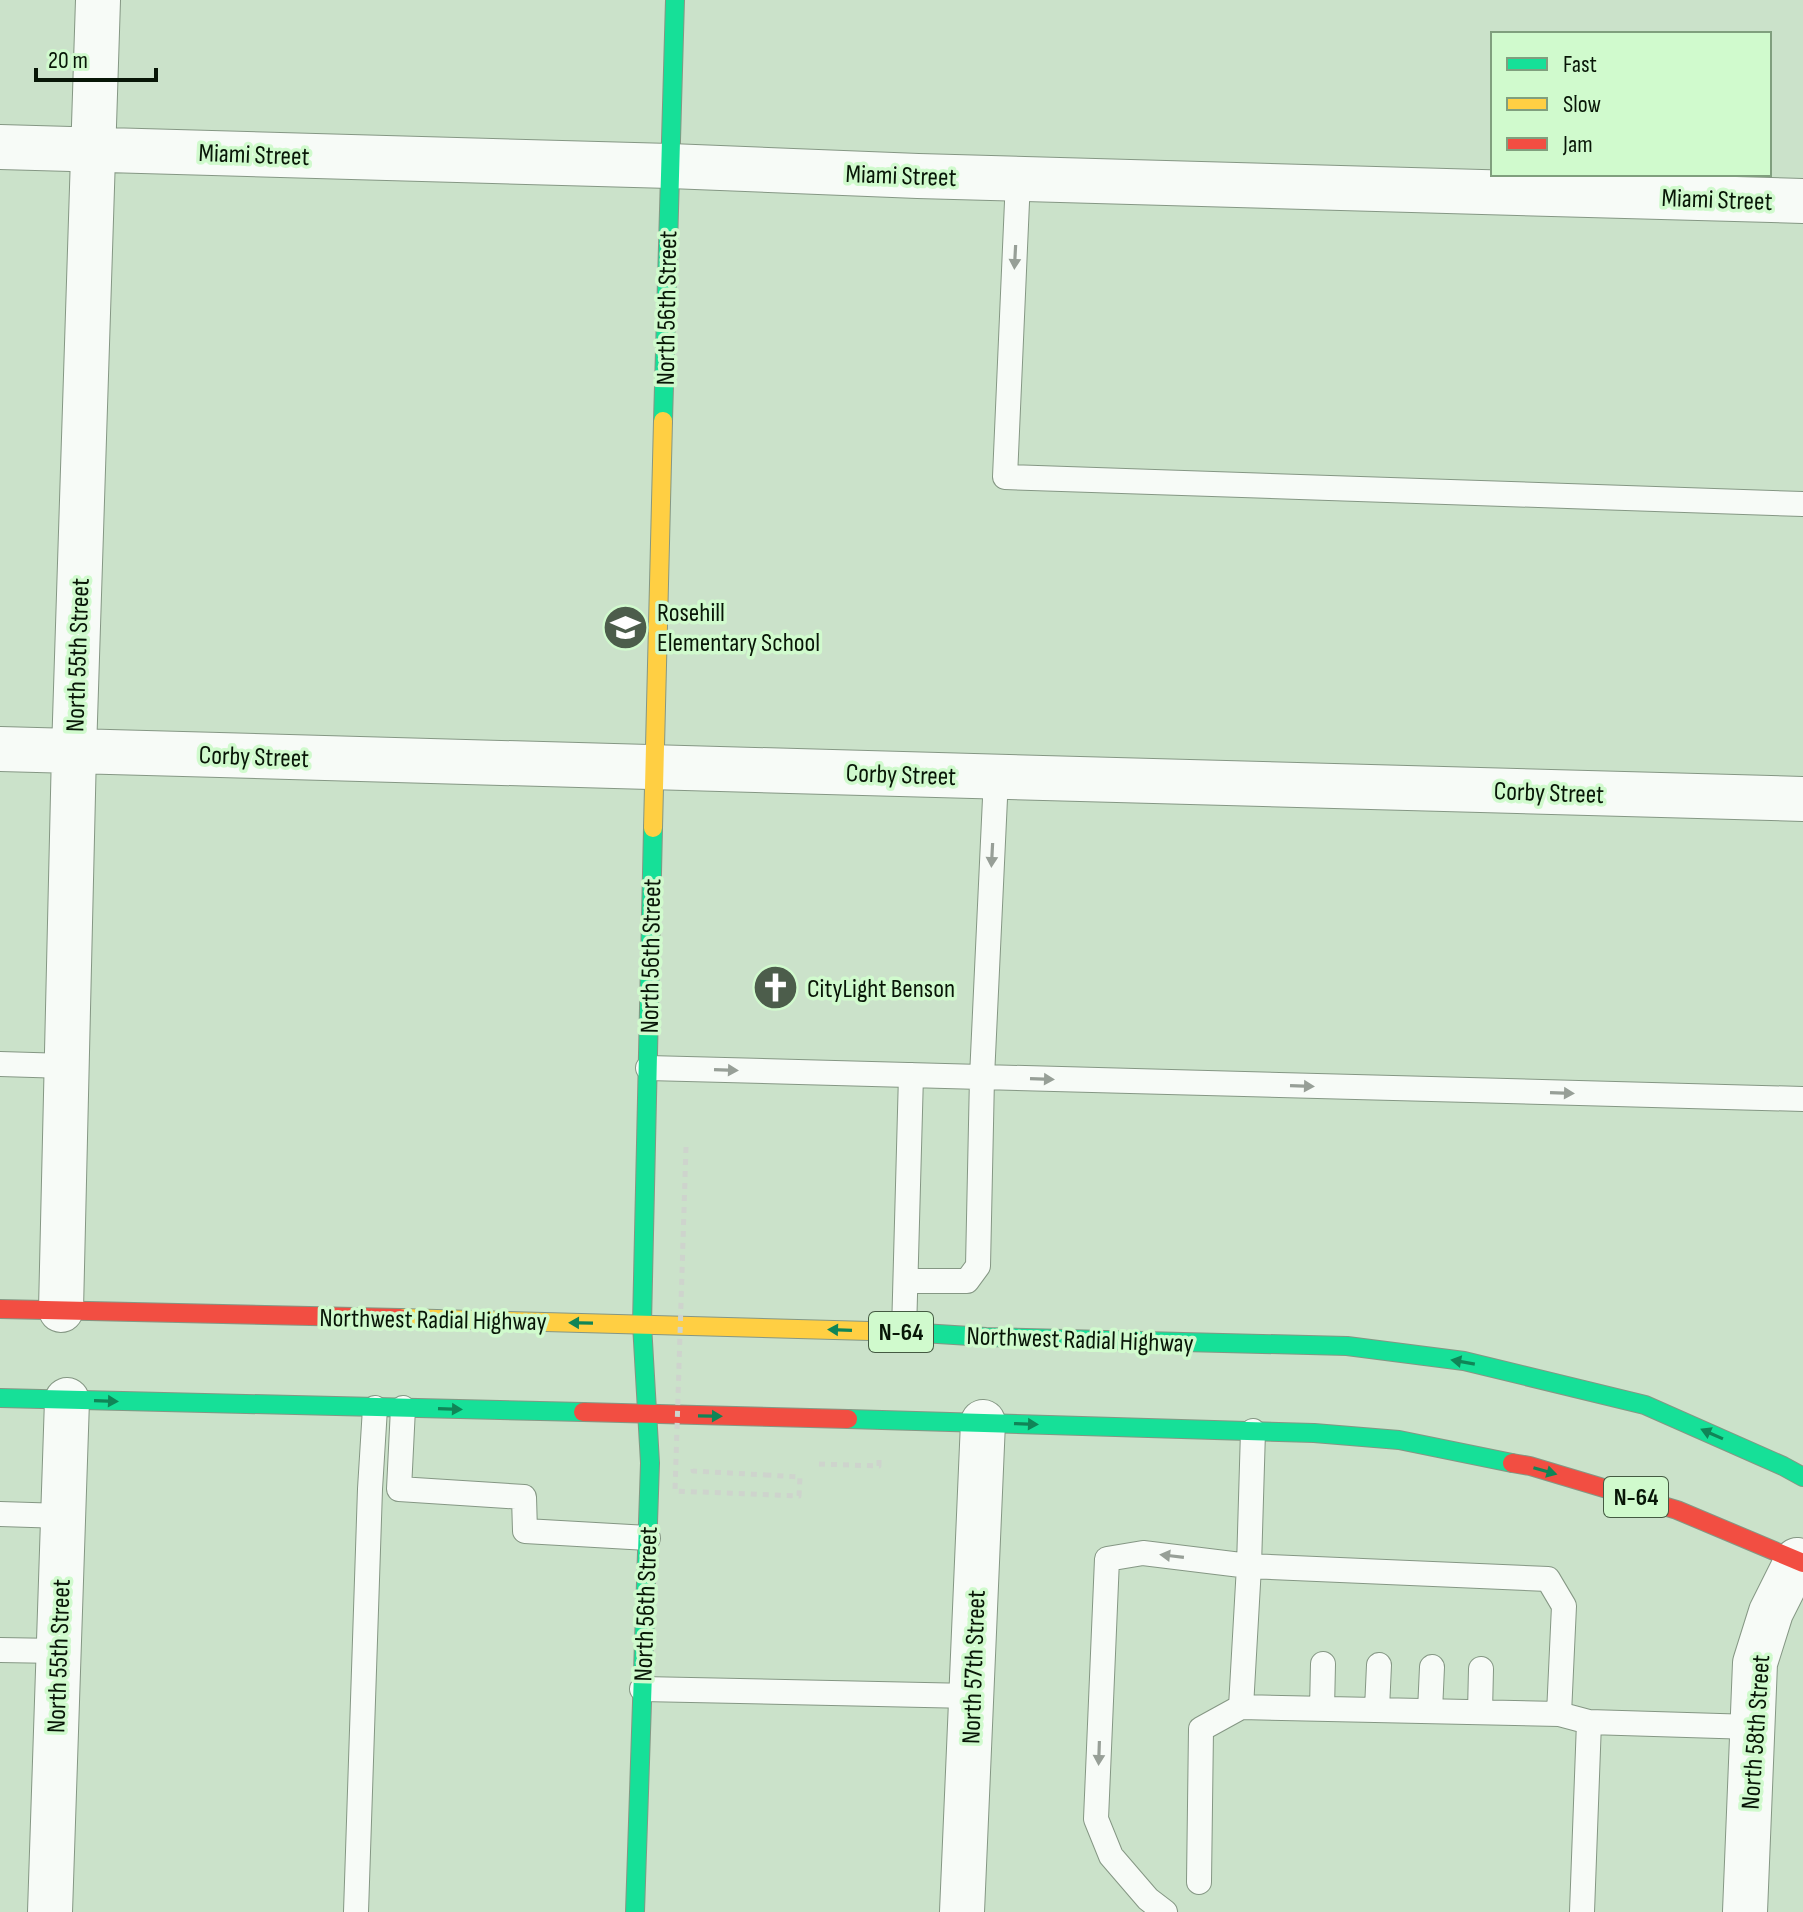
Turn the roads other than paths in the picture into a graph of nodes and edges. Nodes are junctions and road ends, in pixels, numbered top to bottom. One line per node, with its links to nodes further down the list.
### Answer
1 (98, 0): 4 (street, North 55th Street)
2 (675, 0): 5 (main road, North 56th Street)
3 (0, 147): 4 (street, Miami Street)
4 (93, 149): 5 (street, Miami Street); 10 (street, North 55th Street)
5 (670, 166): 6 (street, Miami Street); 11 (main road, North 56th Street)
6 (1018, 179): 7 (street, Miami Street); 8 (lane, one-way to 8)
7 (1803, 201)
8 (1803, 504)
9 (0, 749): 10 (street, Corby Street)
10 (74, 751): 11 (street, Corby Street); 15 (street, North 55th Street)
11 (654, 768): 12 (street, Corby Street); 16 (main road, North 56th Street)
12 (996, 777): 13 (street, Corby Street); 18 (lane, one-way to 18)
13 (1803, 799)
14 (0, 1064): 15 (lane)
15 (66, 1066): 22 (street, North 55th Street)
16 (648, 1068): 17 (lane, one-way to 17); 23 (main road, North 56th Street)
17 (911, 1075): 18 (lane); 20 (lane)
18 (982, 1077): 19 (lane, one-way to 19); 20 (lane)
19 (1803, 1099)
20 (906, 1281): 24 (lane)
21 (0, 1309): 22 (main road, Northwest Radial Highway / N-64)
22 (61, 1310): 23 (main road, Northwest Radial Highway / N-64, one-way to 22)
23 (642, 1324): 24 (main road, Northwest Radial Highway / N-64, one-way to 23); 29 (main road, North 56th Street)
24 (904, 1332): 33 (main road, Northwest Radial Highway / N-64, one-way to 24)
25 (0, 1398): 26 (main road, N-64)
26 (67, 1400): 27 (main road, N-64, one-way to 27); 38 (street, North 55th Street)
27 (375, 1408): 28 (main road, N-64); 35 (lane)
28 (403, 1408): 29 (main road, N-64, one-way to 29); 36 (lane)
29 (647, 1415): 30 (main road, N-64, one-way to 30); 39 (main road, North 56th Street)
30 (983, 1422): 31 (main road, N-64, one-way to 31); 49 (street, North 57th Street)
31 (1253, 1431): 40 (main road, N-64, one-way to 40); 41 (lane)
32 (1803, 1456): 33 (main road)
33 (1783, 1466): 34 (main road, Northwest Radial Highway / N-64)
34 (1803, 1477)
35 (370, 1489): 36 (lane); 60 (lane)
36 (399, 1489): 39 (lane)
37 (0, 1514): 38 (lane)
38 (63, 1516): 43 (street, North 55th Street)
39 (648, 1538): 48 (main road, North 56th Street)
40 (1801, 1559): 57 (street, North 58th Street)
41 (1249, 1566): 50 (lane); 55 (lane); 63 (lane, one-way to 63)
42 (0, 1650): 43 (lane)
43 (58, 1651): 59 (street, North 55th Street)
44 (1323, 1664): 51 (lane)
45 (1379, 1665): 52 (lane)
46 (1432, 1667): 53 (lane)
47 (1481, 1669): 54 (lane)
48 (642, 1689): 49 (lane); 61 (main road, North 56th Street)
49 (971, 1696): 62 (street, North 57th Street)
50 (1241, 1707): 51 (lane); 58 (lane)
51 (1322, 1709): 52 (lane)
52 (1377, 1709): 53 (lane)
53 (1430, 1711): 54 (lane)
54 (1480, 1712): 55 (lane)
55 (1559, 1714): 56 (lane)
56 (1589, 1722): 57 (lane); 64 (lane)
57 (1752, 1727): 65 (street, North 58th Street)
58 (1199, 1882)
59 (50, 1912)
60 (356, 1912)
61 (635, 1912)
62 (962, 1912)
63 (1165, 1912)
64 (1582, 1912)
65 (1745, 1912)

